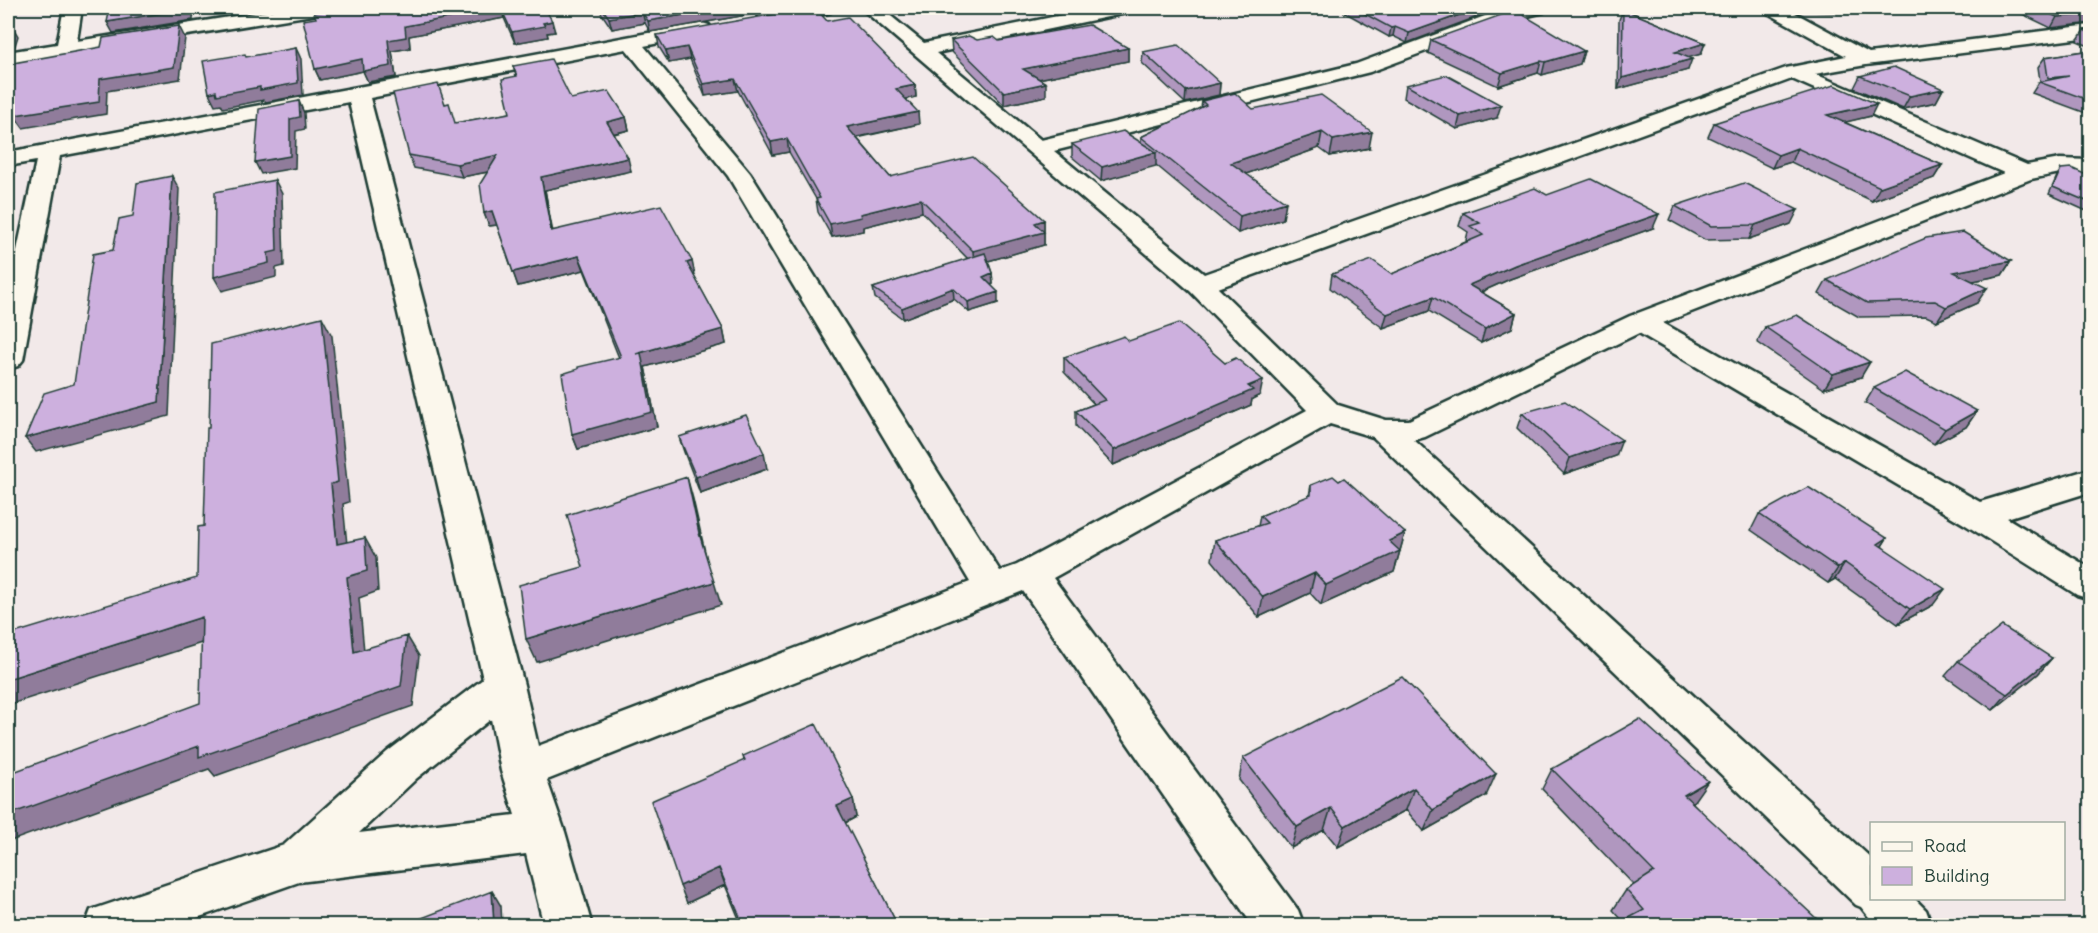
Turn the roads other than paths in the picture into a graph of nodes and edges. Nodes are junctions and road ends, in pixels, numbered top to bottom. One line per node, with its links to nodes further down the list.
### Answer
1 (73, 8): 12 (street)
2 (318, 8): 12 (street)
3 (824, 8): 8 (street)
4 (870, 8): 13 (street)
5 (1122, 8): 13 (street)
6 (1537, 8): 18 (street)
7 (1773, 8): 15 (street)
8 (744, 22)
9 (721, 26): 11 (street)
10 (2091, 31): 15 (street)
11 (630, 42): 17 (street); 34 (street)
12 (66, 48): 14 (street)
13 (920, 50): 18 (street)
14 (8, 58)
15 (1866, 59): 16 (street)
16 (1793, 72): 24 (street); 25 (street)
17 (358, 94): 20 (street); 35 (street)
18 (1037, 148): 25 (street)
19 (2091, 150): 22 (street)
20 (49, 152): 21 (street); 27 (street)
21 (8, 159)
22 (2060, 166): 23 (street); 24 (street)
23 (2091, 167)
24 (2025, 173): 26 (street)
25 (1200, 285): 28 (street)
26 (1640, 322): 29 (street); 31 (street)
27 (8, 360)
28 (1327, 412): 29 (street); 32 (street)
29 (1383, 430): 39 (street)
30 (2091, 480): 31 (street)
31 (1976, 515): 33 (street)
32 (1030, 573): 34 (street); 43 (street)
33 (2091, 585)
34 (992, 588): 36 (street)
35 (504, 685): 36 (street); 38 (street)
36 (522, 771): 37 (street)
37 (543, 832): 38 (street); 42 (street)
38 (298, 861): 41 (street)
39 (1870, 888)
40 (1882, 900): 44 (street)
41 (108, 926)
42 (568, 926)
43 (1281, 926)
44 (1909, 926)

